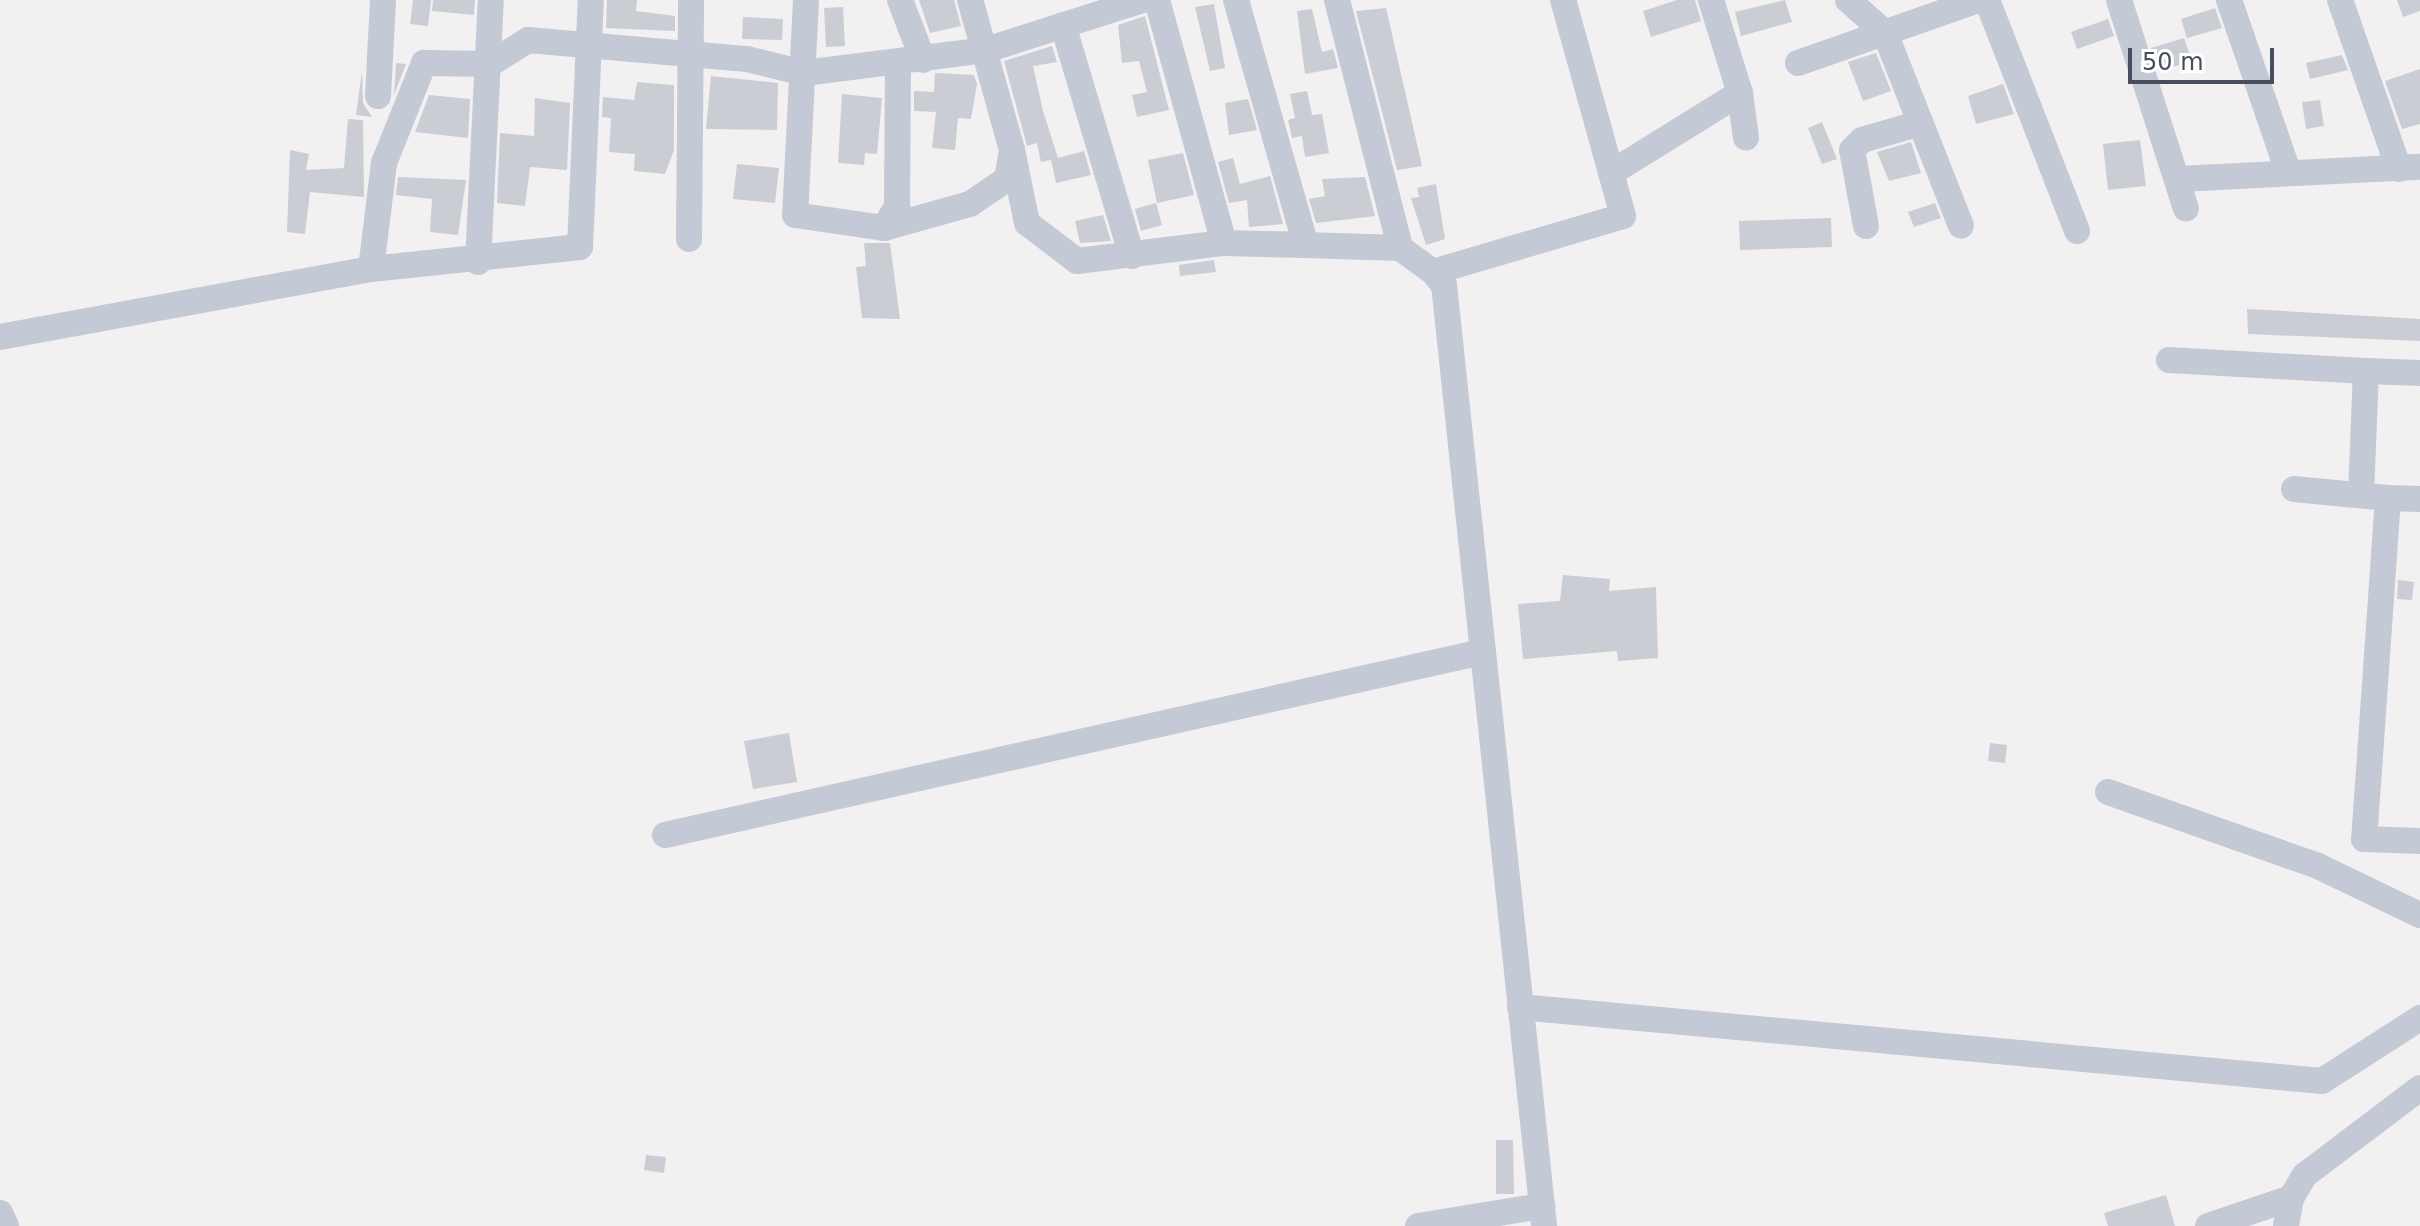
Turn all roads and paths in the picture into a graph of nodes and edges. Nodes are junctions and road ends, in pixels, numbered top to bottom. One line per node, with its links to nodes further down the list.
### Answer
1 (383, 0): 30 (street)
2 (491, 0): 27 (street)
3 (591, 0): 23 (street)
4 (691, 0): 24 (street)
5 (806, 0): 28 (street)
6 (900, 0): 25 (street)
7 (970, 0): 22 (street)
8 (1143, 0): 20 (street)
9 (1157, 0): 44 (street)
10 (1236, 0): 45 (street)
11 (1337, 0): 46 (street)
12 (1563, 0): 36 (street)
13 (1711, 0): 29 (street)
14 (1848, 0): 21 (street)
15 (1978, 0): 21 (street)
16 (1987, 0): 42 (street)
17 (2119, 0): 37 (street)
18 (2229, 0): 35 (street)
19 (2340, 0): 34 (street)
20 (1068, 16): 22 (street); 47 (street)
21 (1885, 33): 26 (street); 31 (street)
22 (986, 50): 25 (street); 33 (street)
23 (591, 51): 24 (street); 27 (street); 48 (street)
24 (691, 55): 28 (street); 43 (street)
25 (911, 62): 28 (street); 41 (street)
26 (1798, 63)
27 (490, 64): 48 (street); 49 (street)
28 (804, 73): 41 (street)
29 (1740, 93): 32 (street); 36 (street)
30 (378, 96)
31 (1920, 123): 39 (street); 40 (street)
32 (1746, 138)
33 (1012, 150): 41 (street); 47 (street)
34 (2410, 168): 35 (street)
35 (2288, 171): 37 (street)
36 (1611, 173): 50 (street)
37 (2179, 179): 38 (street)
38 (2186, 209)
39 (1866, 226)
40 (1961, 226)
41 (884, 228)
42 (2077, 231)
43 (689, 239)
44 (1224, 243): 45 (street); 47 (street)
45 (1306, 245): 46 (street)
46 (1400, 248): 50 (street)
47 (1132, 256)
48 (478, 262): 49 (street)
49 (371, 269): 51 (street)
50 (1433, 272): 59 (street)
51 (0, 337)
52 (2169, 360): 53 (street)
53 (2366, 371): 54 (street); 56 (street)
54 (2420, 373)
55 (2294, 489): 56 (street)
56 (2361, 495): 57 (street)
57 (2388, 498): 58 (street); 62 (street)
58 (2420, 499)
59 (1482, 652): 61 (street); 64 (street)
60 (2108, 792): 63 (street)
61 (665, 835)
62 (2420, 841)
63 (2420, 915)
64 (1520, 1007): 65 (street); 69 (street)
65 (2420, 1018)
66 (2420, 1088): 67 (street)
67 (2291, 1198): 72 (street); 73 (street)
68 (0, 1213): 70 (street)
69 (1543, 1216): 71 (street)
70 (6, 1226)
71 (1418, 1226)
72 (2208, 1226)
73 (2286, 1226)

